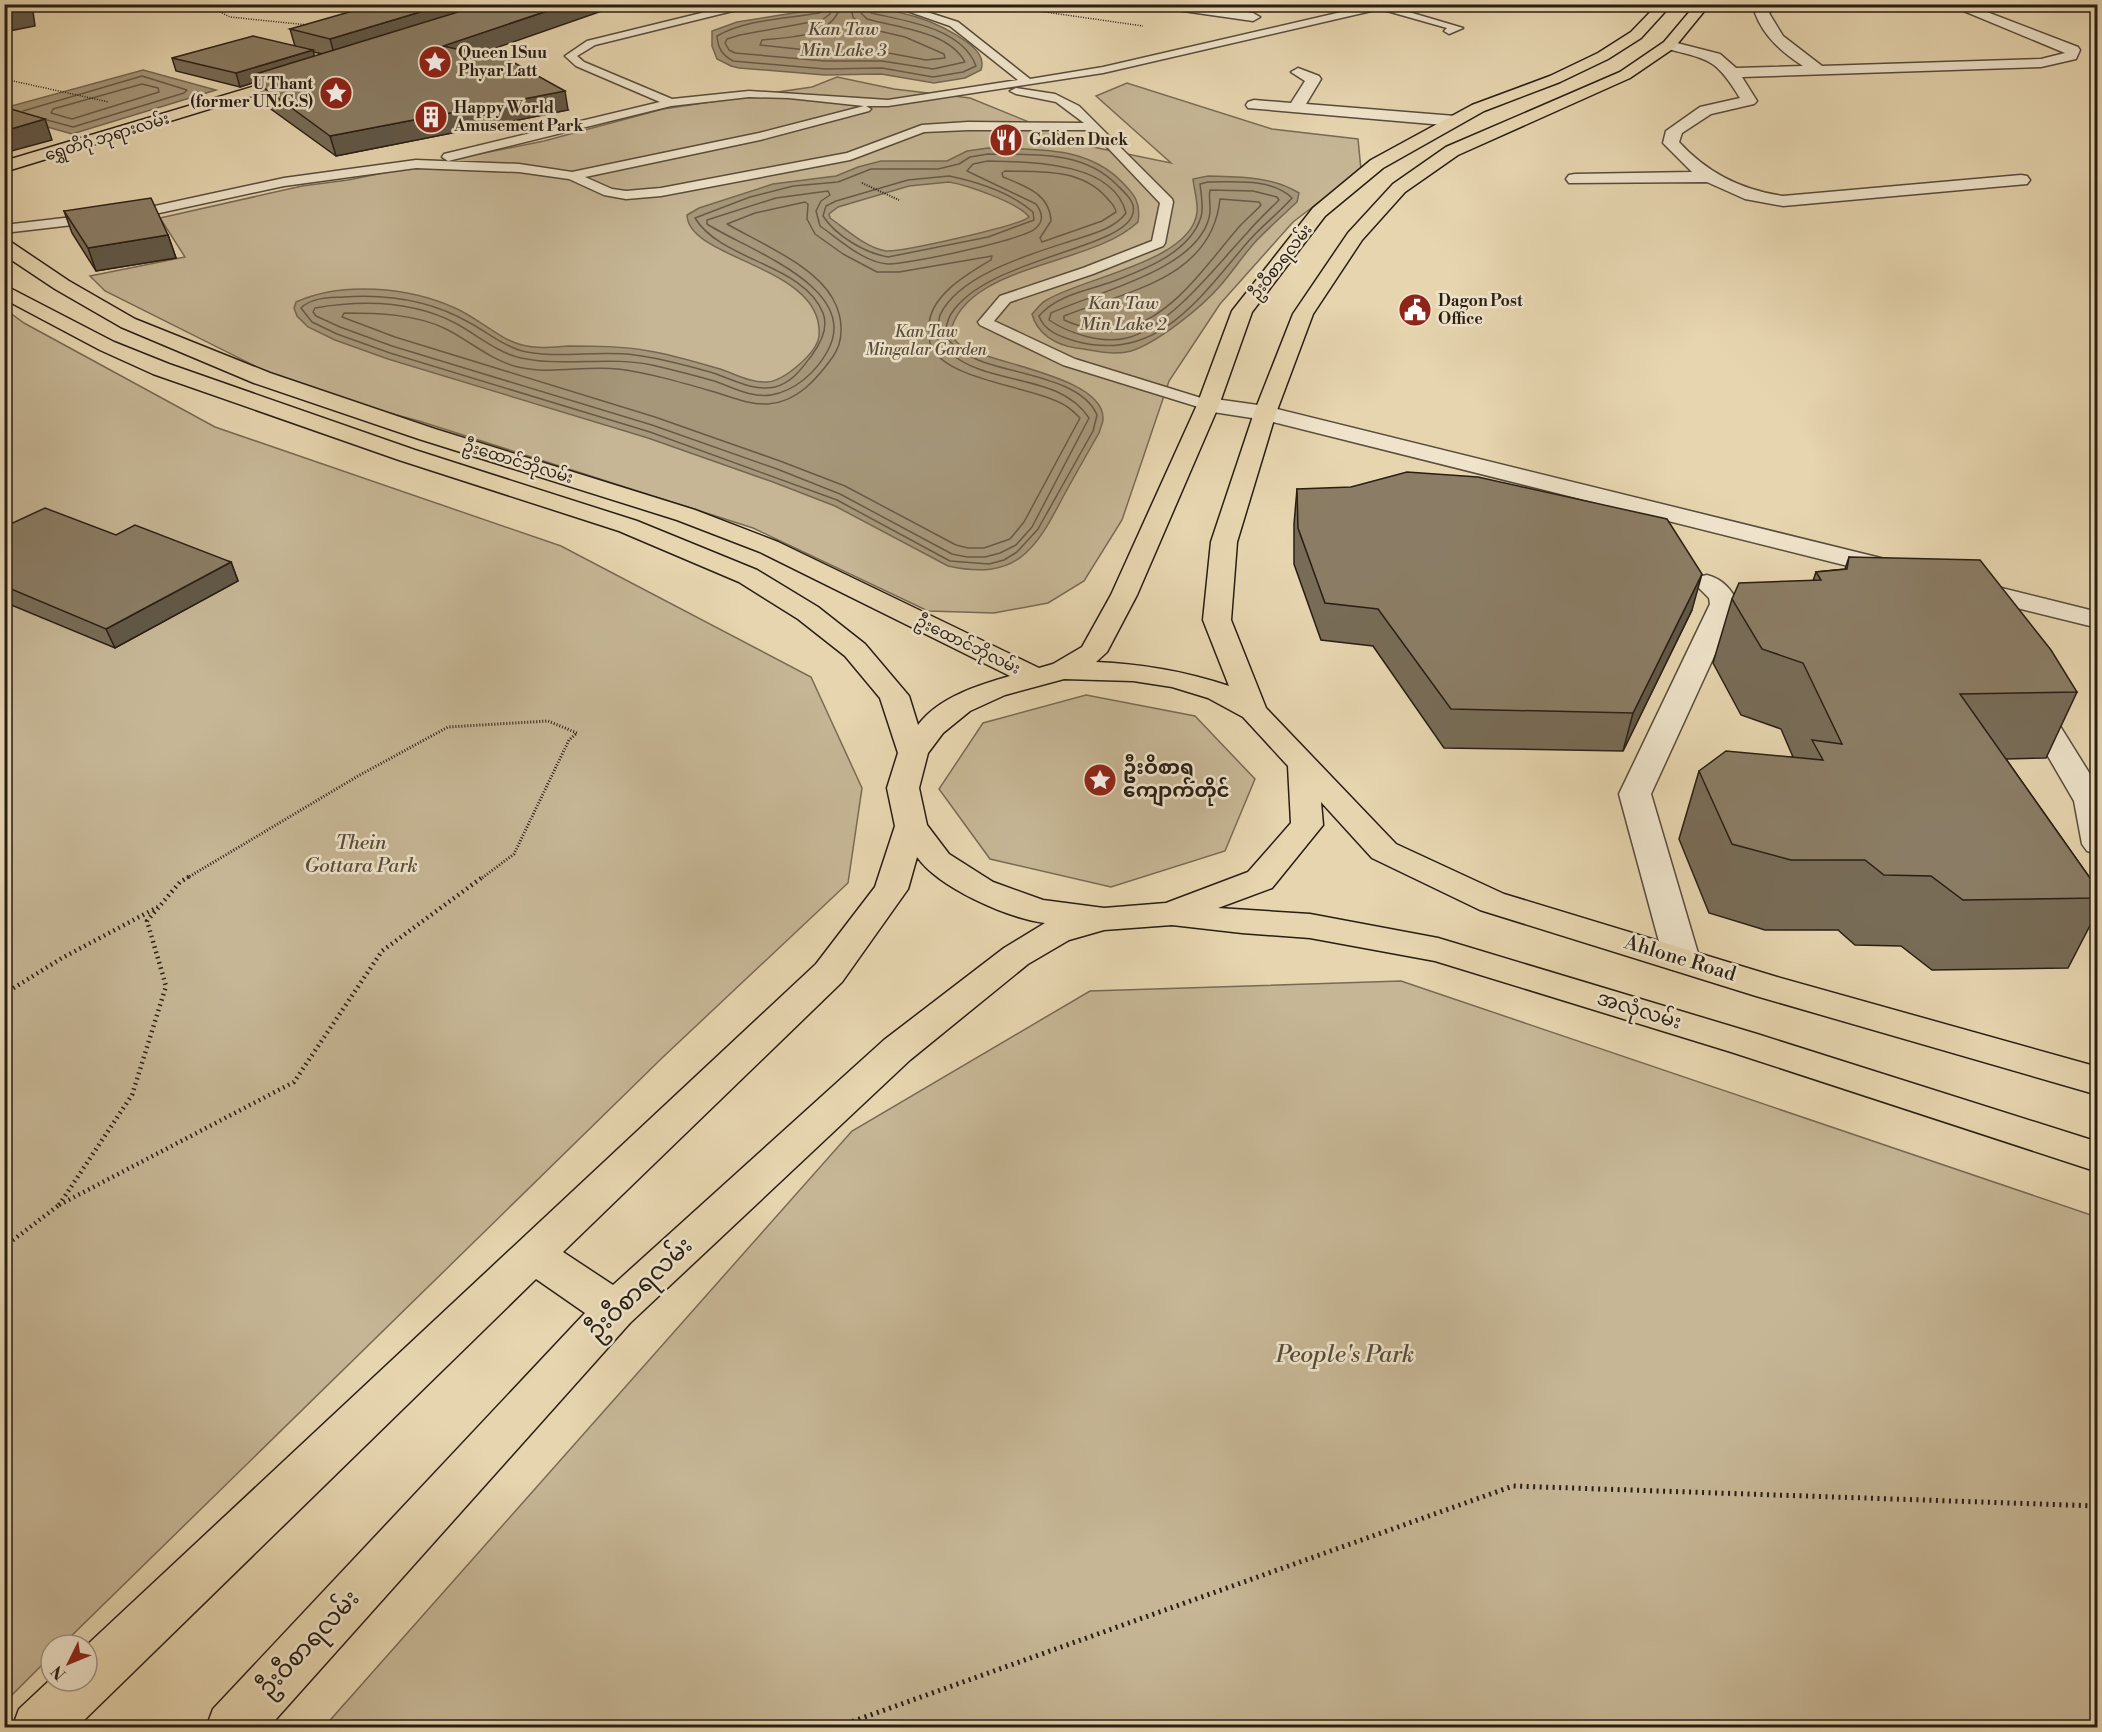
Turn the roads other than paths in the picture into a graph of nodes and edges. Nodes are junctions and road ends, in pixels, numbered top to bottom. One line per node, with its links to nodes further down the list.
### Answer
1 (757, 4): 20 (lane)
2 (891, 4): 17 (lane)
3 (1162, 4): 9 (street)
4 (1666, 4): 11 (main road, ဦးဝီစာရလမ်း)
5 (1704, 4): 12 (main road)
6 (1771, 4): 14 (street)
7 (1953, 4): 14 (street)
8 (1387, 6): 10 (lane); 17 (lane)
9 (1253, 17)
10 (1449, 31)
11 (1624, 42): 12 (main road); 23 (main road, ဦးဝီစာရလမ်း)
12 (1667, 46): 16 (street); 24 (main road)
13 (316, 71): 29 (main road, ရွှေတိဂုံ ဘုရားလမ်း)
14 (1820, 71): 16 (street)
15 (1298, 72): 22 (street)
16 (1732, 73): 36 (street)
17 (1027, 82): 18 (lane)
18 (992, 88): 19 (lane); 25 (lane)
19 (888, 103): 20 (lane); 26 (lane)
20 (671, 104): 31 (lane)
21 (1254, 105): 22 (street)
22 (1295, 109): 23 (street)
23 (1461, 118): 24 (main road); 39 (main road, ဦးဝီစာရလမ်း)
24 (1511, 124): 40 (main road)
25 (1094, 127): 30 (lane); 43 (lane)
26 (760, 136): 27 (lane); 35 (lane)
27 (780, 145)
28 (799, 154): 30 (lane)
29 (25, 162): 32 (main road, ရွှေတိဂုံ ဘုရားလမ်း); 34 (main road, ရွှေတိဂုံ ဘုရားလမ်း)
30 (818, 162): 33 (lane); 35 (lane)
31 (416, 164): 35 (lane); 41 (lane)
32 (4, 167)
33 (839, 172)
34 (4, 173)
35 (572, 176)
36 (1713, 177): 37 (street); 38 (street)
37 (1575, 179)
38 (2020, 180)
39 (1347, 189): 40 (main road); 43 (main road, ဦးဝီစာရလမ်း)
40 (1392, 196): 44 (main road)
41 (7, 231): 49 (main road, ဦးထောင်ဘိုလမ်း)
42 (4, 291): 52 (main road, ဦးထောင်ဘိုလမ်း)
43 (1208, 405): 44 (street); 49 (main road, ဦးဝီစာရလမ်း)
44 (1265, 413): 45 (street); 51 (main road)
45 (1911, 574)
46 (1945, 582): 48 (street)
47 (1707, 583): 58 (street)
48 (2097, 620)
49 (1049, 673): 51 (main road); 52 (main road)
50 (2018, 681): 55 (street)
51 (1254, 711): 53 (main road, Ahlone Road)
52 (913, 753): 54 (main road)
53 (1303, 764): 56 (main road); 58 (main road, Ahlone Road)
54 (911, 826): 57 (main road); 61 (main road)
55 (2097, 844)
56 (1170, 914): 57 (main road); 60 (main road, အလုံလမ်း)
57 (1104, 919): 62 (main road, ဦးဝီစာရလမ်း)
58 (1682, 960): 59 (main road, Ahlone Road)
59 (2097, 1081)
60 (2097, 1157)
61 (533, 1254): 62 (main road); 63 (main road)
62 (615, 1310): 66 (main road, ဦးဝီစာရလမ်း)
63 (99, 1670)
64 (74, 1693): 65 (main road)
65 (38, 1728)
66 (232, 1728)

